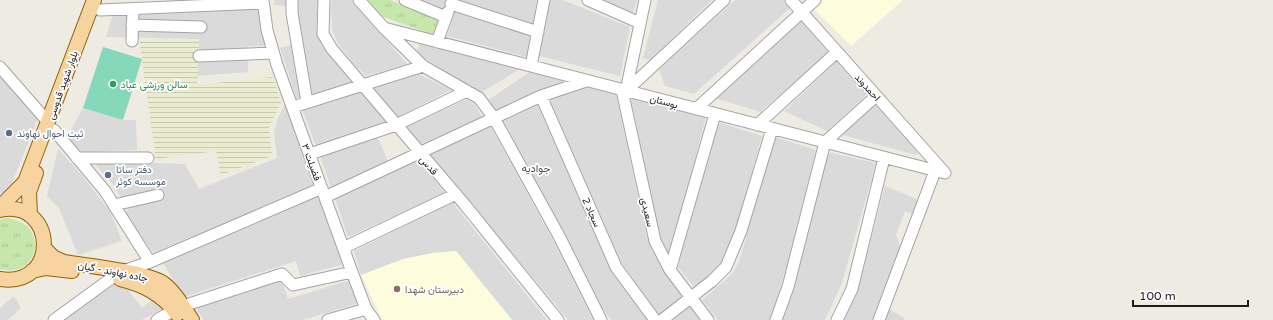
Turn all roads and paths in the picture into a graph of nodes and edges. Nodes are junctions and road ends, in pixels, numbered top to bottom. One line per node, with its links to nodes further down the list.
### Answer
1 (292, 0): 37 (street)
2 (324, 0): 32 (street, قدس)
3 (359, 0): 21 (street)
4 (405, 0): 17 (street)
5 (544, 0): 22 (street)
6 (588, 0): 18 (street)
7 (645, 0): 18 (street)
8 (724, 0): 33 (street)
9 (791, 0): 16 (street, احمدوند)
10 (815, 0): 16 (street)
11 (263, 1): 14 (street); 26 (street, فضیلت ۳)
12 (451, 2): 17 (street); 22 (street)
13 (99, 3): 15 (street); 44 (main road, بلوار شهید قدوسی)
14 (204, 3): 15 (street)
15 (133, 9): 19 (street)
16 (802, 12): 25 (street, احمدوند); 39 (street)
17 (446, 17): 24 (street)
18 (640, 23): 33 (street)
19 (132, 25): 20 (street); 23 (street)
20 (201, 27)
21 (384, 28): 24 (street, بوستان); 28 (street)
22 (538, 32): 29 (street)
23 (132, 41)
24 (437, 42): 29 (street, بوستان)
25 (837, 52): 36 (street, احمدوند); 43 (street)
26 (273, 53): 27 (street); 38 (street, فضیلت ۳)
27 (198, 56)
28 (423, 66): 32 (street); 34 (street)
29 (531, 66): 31 (street, بوستان)
30 (0, 67): 44 (street)
31 (587, 81): 33 (street, بوستان); 35 (street)
32 (361, 84): 37 (street); 42 (street, قدس)
33 (624, 90): 39 (street, بوستان); 62 (street, سعیدی)
34 (467, 91): 41 (street); 42 (street)
35 (541, 96): 41 (street); 77 (street, سجاد 2)
36 (876, 96): 46 (street); 52 (street, احمدوند)
37 (307, 102): 38 (street)
38 (293, 107): 48 (street, فضیلت ۳)
39 (696, 109): 40 (street, بوستان)
40 (715, 114): 43 (street, بوستان); 62 (street)
41 (494, 118): 47 (street); 76 (street)
42 (396, 125): 47 (street, قدس); 48 (street)
43 (757, 125): 45 (street, بوستان)
44 (51, 126): 49 (street); 57 (main road, بلوار شهید قدوسی); 58 (main road, بلوار شهید قدوسی)
45 (772, 129): 46 (street, بوستان); 67 (street)
46 (825, 142): 51 (street, بوستان); 80 (street)
47 (418, 153): 53 (street); 54 (street, قدس)
48 (310, 154): 53 (street, فضیلت ۳)
49 (77, 158): 50 (street); 56 (street)
50 (148, 158)
51 (884, 158): 52 (street, بوستان); 81 (street)
52 (940, 172): 82 (street)
53 (323, 192): 60 (street, فضیلت ۳); 61 (street)
54 (456, 194): 60 (street); 75 (street, قدس)
55 (158, 195): 56 (street)
56 (114, 205): 61 (street)
57 (0, 208): 58 (main road)
58 (30, 215): 59 (main road)
59 (44, 248): 63 (main road); 65 (main road, جاده نهاوند - گیان)
60 (343, 248): 64 (street, فضیلت ۳)
61 (150, 262): 65 (street)
62 (670, 270): 67 (street, سعیدی)
63 (32, 271): 65 (main road, جاده نهاوند - گیان); 66 (main road, جاده نهاوند - گیان)
64 (352, 272): 68 (street, فضیلت ۳); 69 (street)
65 (117, 275): 69 (main road, جاده نهاوند - گیان); 70 (street)
66 (0, 280)
67 (691, 298): 78 (street); 79 (street, سعیدی)
68 (366, 309): 73 (street); 74 (street, فضیلت ۳)
69 (179, 312): 71 (street); 72 (main road, جاده نهاوند - گیان)
70 (54, 320)
71 (157, 320)
72 (192, 320)
73 (328, 320)
74 (374, 320)
75 (558, 320)
76 (601, 320)
77 (655, 320)
78 (662, 320)
79 (708, 320)
80 (776, 320)
81 (837, 320)
82 (879, 320)

